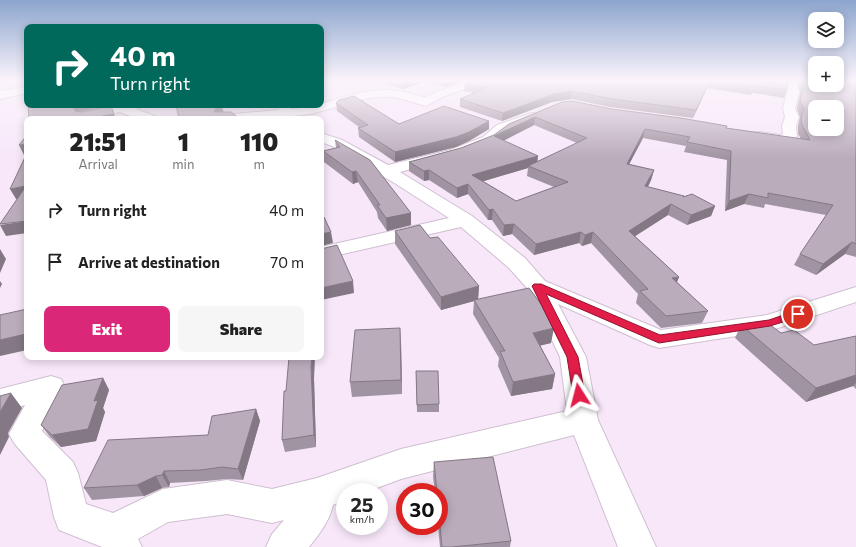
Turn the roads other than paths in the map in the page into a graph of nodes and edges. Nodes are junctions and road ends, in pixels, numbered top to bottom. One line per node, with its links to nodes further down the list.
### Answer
1 (790, 107): 11 (street)
2 (122, 108): 6 (street); 7 (street)
3 (319, 108): 4 (street)
4 (286, 112): 8 (street)
5 (544, 112): 10 (street)
6 (84, 115)
7 (142, 116)
8 (251, 116)
9 (488, 124): 10 (street)
10 (502, 128): 15 (street)
11 (746, 134)
12 (324, 138): 13 (street)
13 (345, 149): 14 (street); 15 (street)
14 (324, 153)
15 (384, 171): 16 (street)
16 (465, 220): 17 (street); 18 (street)
17 (324, 252)
18 (537, 286): 19 (street); 21 (street)
19 (856, 294)
20 (0, 401): 23 (street)
21 (583, 420): 22 (street); 25 (street)
22 (317, 494): 23 (street); 24 (street)
23 (118, 539)
24 (285, 547)
25 (637, 547)

